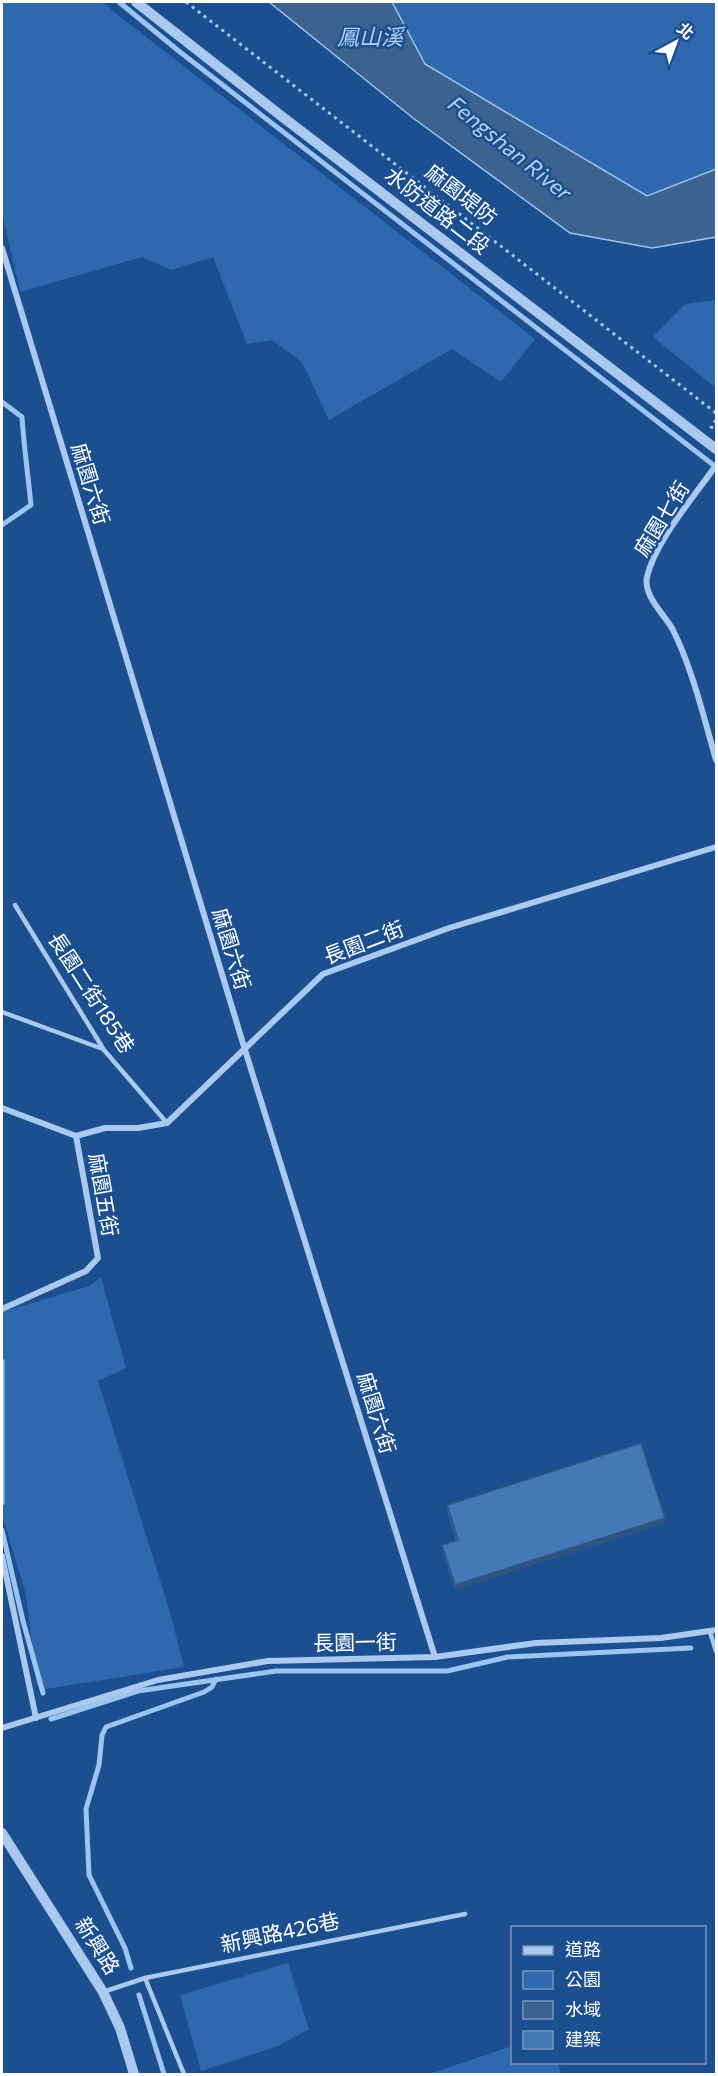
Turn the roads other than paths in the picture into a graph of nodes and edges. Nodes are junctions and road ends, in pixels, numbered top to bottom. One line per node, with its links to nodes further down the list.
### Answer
1 (136, 2): 3 (street, 水防道路二段)
2 (2, 248): 10 (street, 麻園六街)
3 (717, 449)
4 (717, 465): 5 (street, 麻園七街)
5 (717, 760)
6 (717, 847): 10 (street, 長園二街)
7 (15, 905): 9 (lane, 長園二街185巷)
8 (2, 1012): 9 (lane)
9 (104, 1050): 12 (lane, 長園二街185巷)
10 (244, 1050): 12 (street, 長園二街); 18 (street, 麻園六街)
11 (2, 1108): 13 (street)
12 (166, 1124): 13 (street)
13 (76, 1136): 14 (street, 麻園五街)
14 (2, 1309)
15 (2, 1556): 19 (street)
16 (713, 1631): 17 (lane); 18 (street, 長園一街)
17 (717, 1651)
18 (435, 1657): 19 (street, 長園一街)
19 (36, 1718): 20 (street, 長園一街)
20 (2, 1728)
21 (2, 1833): 22 (street, 新興路)
22 (5, 1847): 25 (street, 新興路)
23 (465, 1914): 24 (lane, 新興路426巷)
24 (145, 1978): 25 (lane, 新興路426巷); 27 (lane)
25 (103, 1992): 26 (street, 新興路)
26 (134, 2074)
27 (184, 2074)

